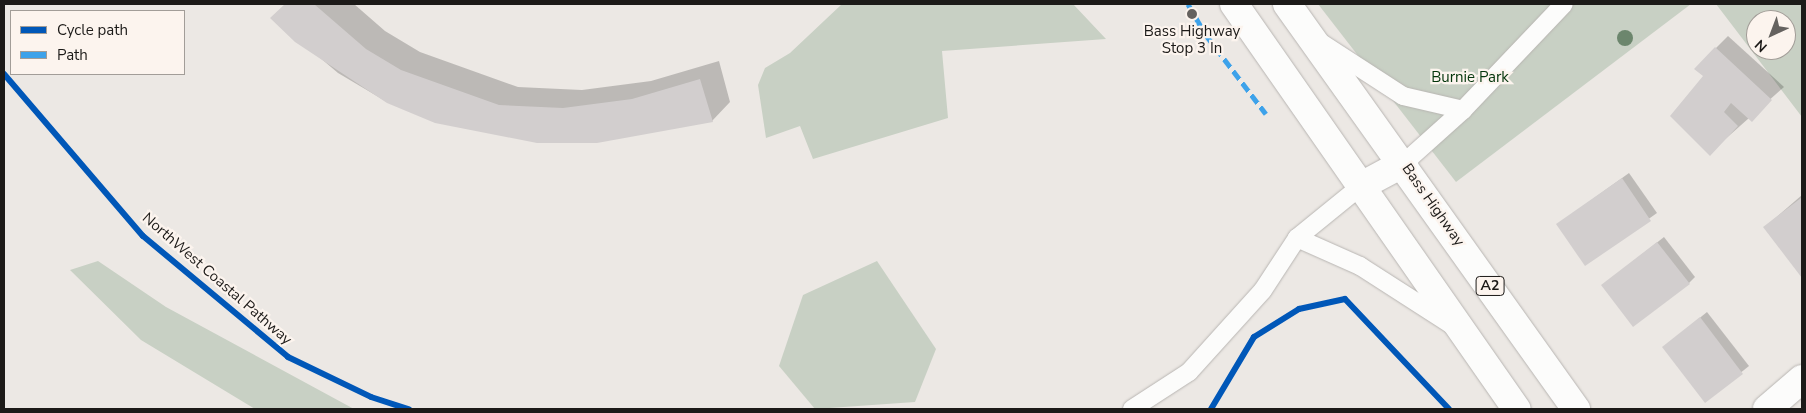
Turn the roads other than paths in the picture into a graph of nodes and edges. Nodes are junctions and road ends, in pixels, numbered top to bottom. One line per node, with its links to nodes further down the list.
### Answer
1 (1234, 4): 7 (main road)
2 (1287, 4): 4 (main road, Bass Highway / A2)
3 (1564, 4): 5 (lane)
4 (1311, 37): 5 (lane); 6 (main road, Bass Highway / A2)
5 (1463, 110): 6 (lane)
6 (1404, 163): 7 (main road); 13 (main road, Bass Highway / A2)
7 (1361, 186): 8 (lane); 9 (main road)
8 (1297, 238): 9 (lane); 11 (lane)
9 (1461, 331): 12 (main road)
10 (1802, 379): 14 (main road)
11 (1132, 409)
12 (1517, 409)
13 (1576, 409)
14 (1767, 409)

